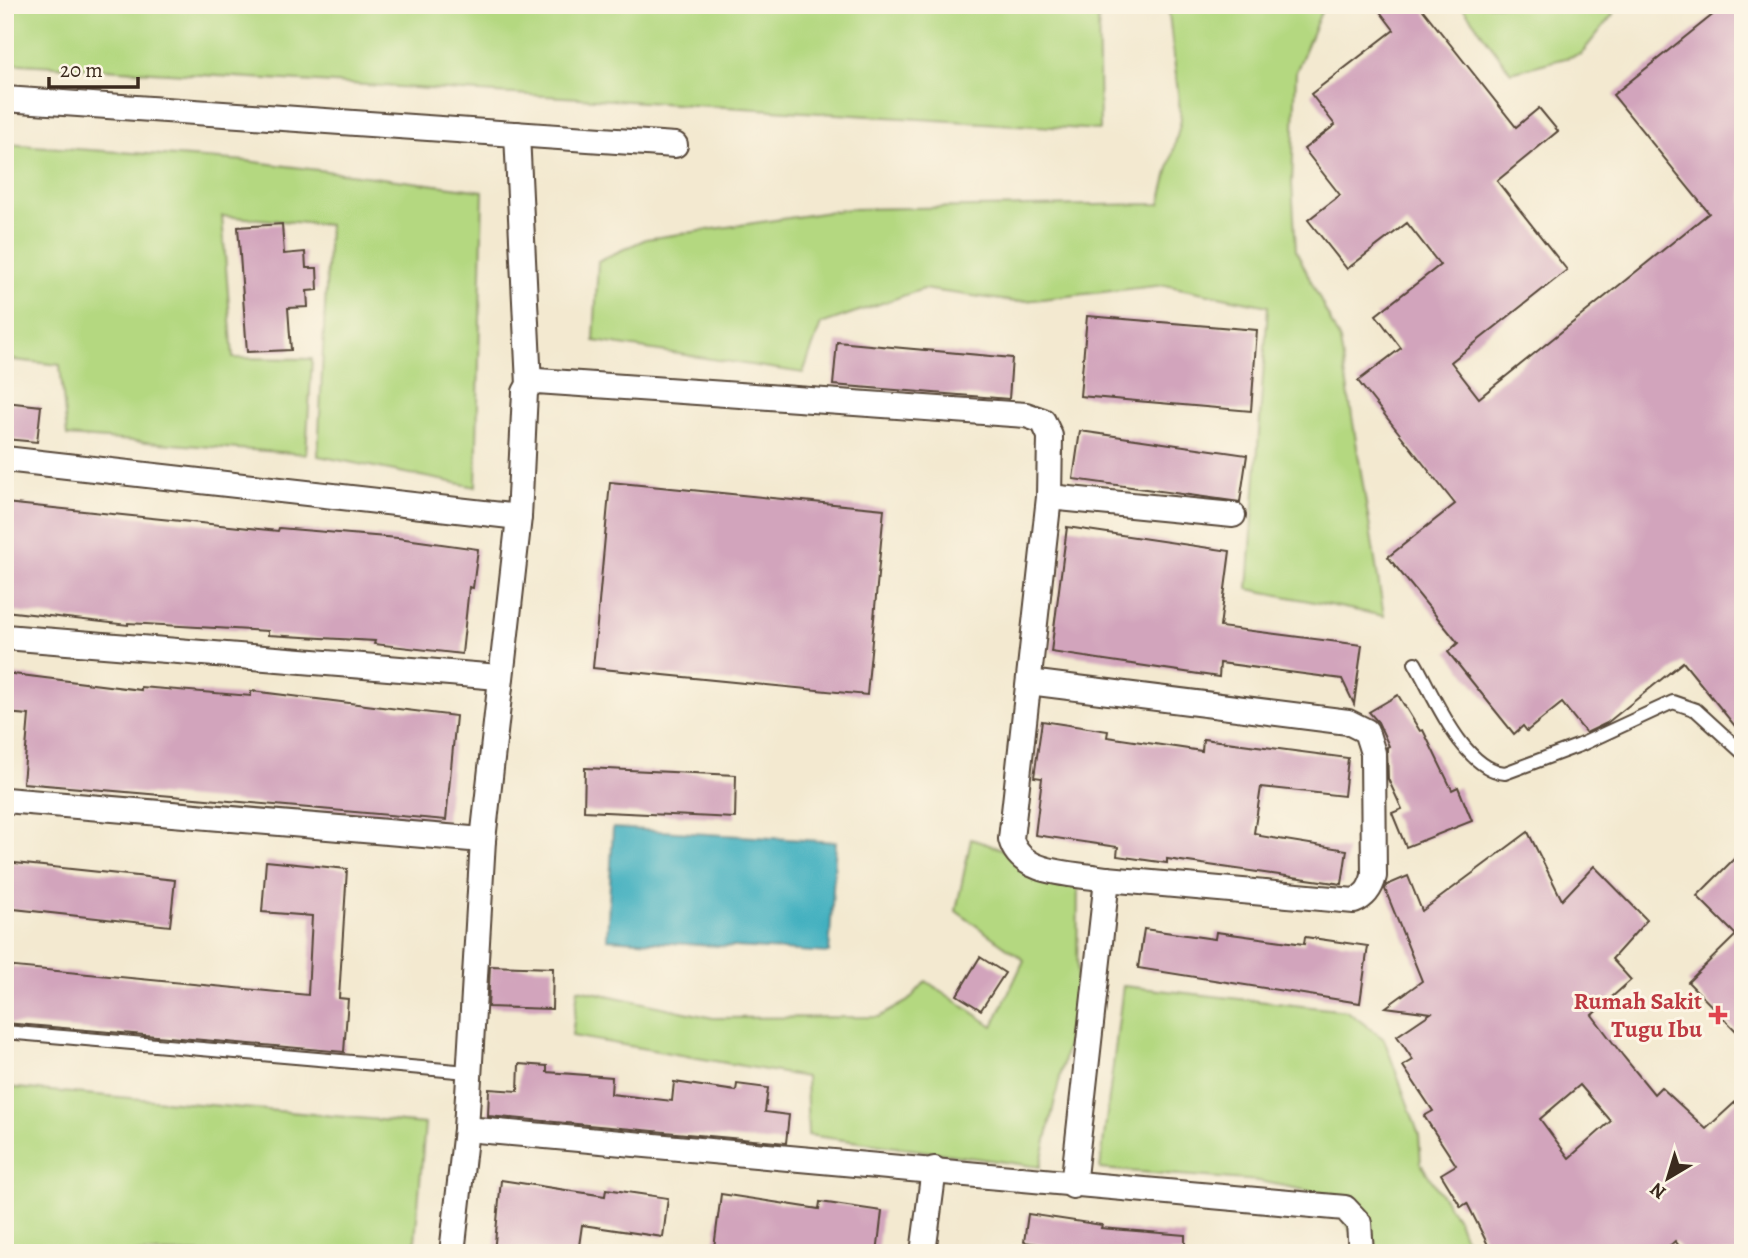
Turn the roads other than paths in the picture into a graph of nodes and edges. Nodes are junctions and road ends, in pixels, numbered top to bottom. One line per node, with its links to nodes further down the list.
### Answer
1 (5, 99): 2 (street)
2 (517, 134): 3 (street); 4 (street)
3 (675, 145)
4 (529, 385): 6 (street); 8 (street)
5 (5, 459): 8 (street)
6 (1049, 497): 7 (street); 12 (street)
7 (1233, 515)
8 (519, 517): 11 (street)
9 (5, 637): 11 (street)
10 (1415, 663): 13 (lane)
11 (499, 677): 15 (street)
12 (1029, 682): 16 (street); 16 (street)
13 (1743, 753)
14 (5, 800): 15 (street)
15 (483, 840): 18 (street)
16 (1107, 879): 21 (street)
17 (5, 1032): 18 (lane)
18 (468, 1072): 19 (street)
19 (466, 1129): 20 (street); 22 (street)
20 (934, 1169): 21 (street); 23 (street)
21 (1073, 1185): 24 (street)
22 (452, 1253)
23 (923, 1253)
24 (1361, 1253)

